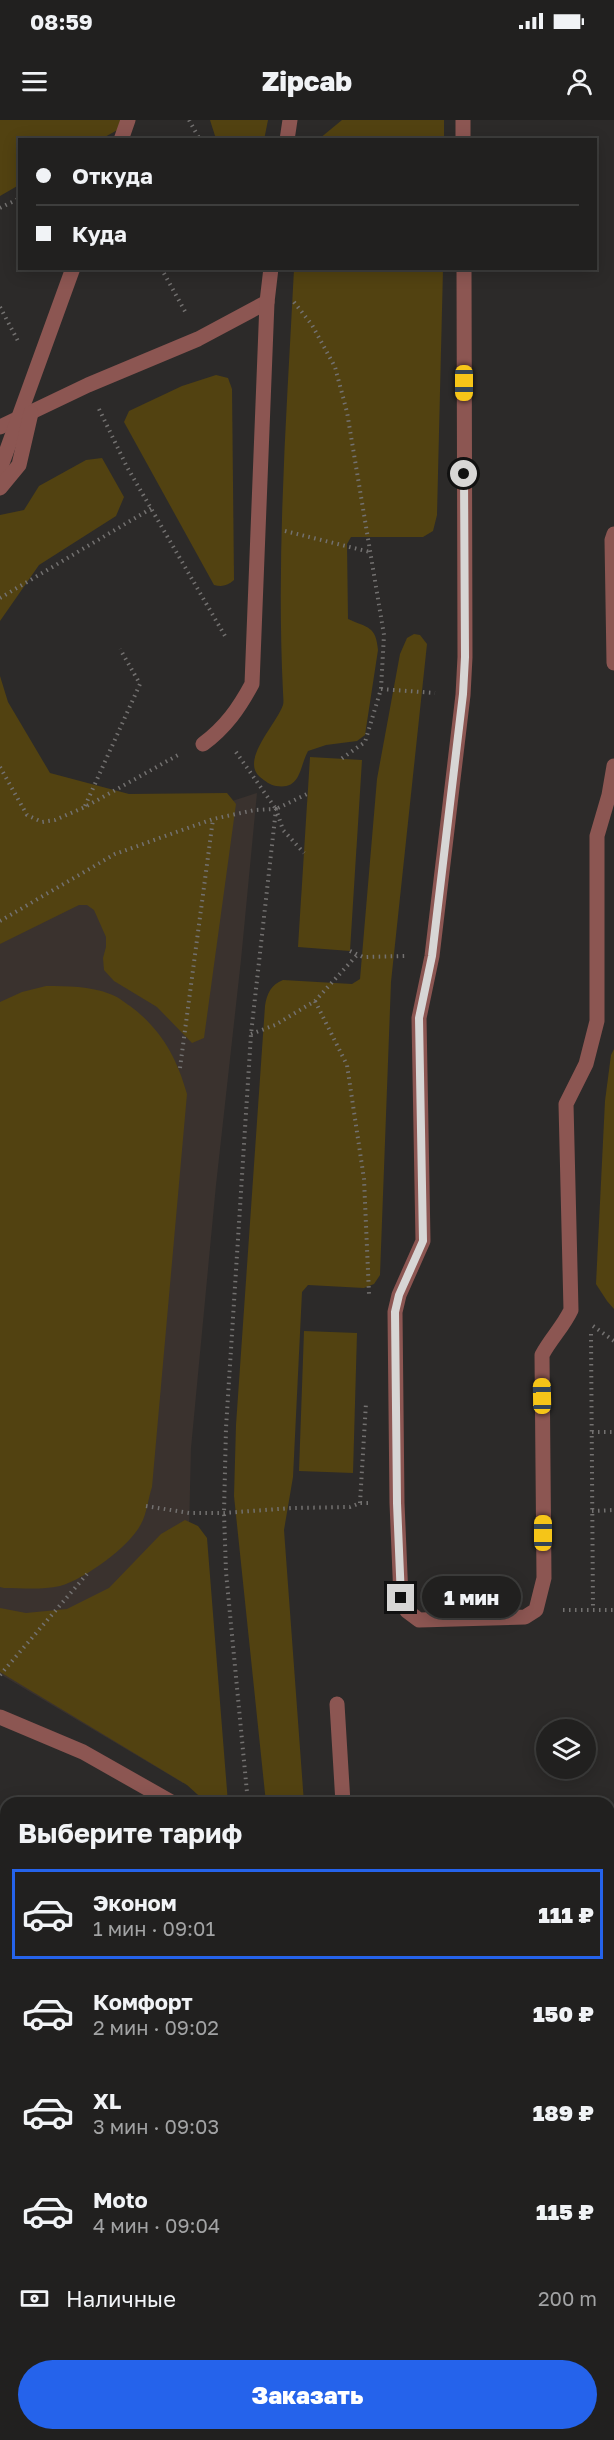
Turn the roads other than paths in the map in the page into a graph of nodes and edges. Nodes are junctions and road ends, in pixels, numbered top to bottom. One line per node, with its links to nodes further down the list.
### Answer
1 (128, 120): 4 (lane)
2 (290, 120): 5 (lane)
3 (463, 120): 6 (lane)
4 (122, 138)
5 (287, 138)
6 (463, 138)
7 (72, 270): 13 (lane)
8 (271, 270): 10 (lane)
9 (464, 270): 18 (lane)
10 (267, 302): 11 (lane); 17 (lane)
11 (31, 413): 12 (lane); 14 (lane)
12 (0, 427)
13 (0, 469)
14 (0, 488)
15 (614, 534): 16 (lane)
16 (614, 663)
17 (203, 744)
18 (614, 766)
19 (337, 1704): 22 (lane)
20 (0, 1717): 21 (lane)
21 (162, 1797)
22 (343, 1797)

